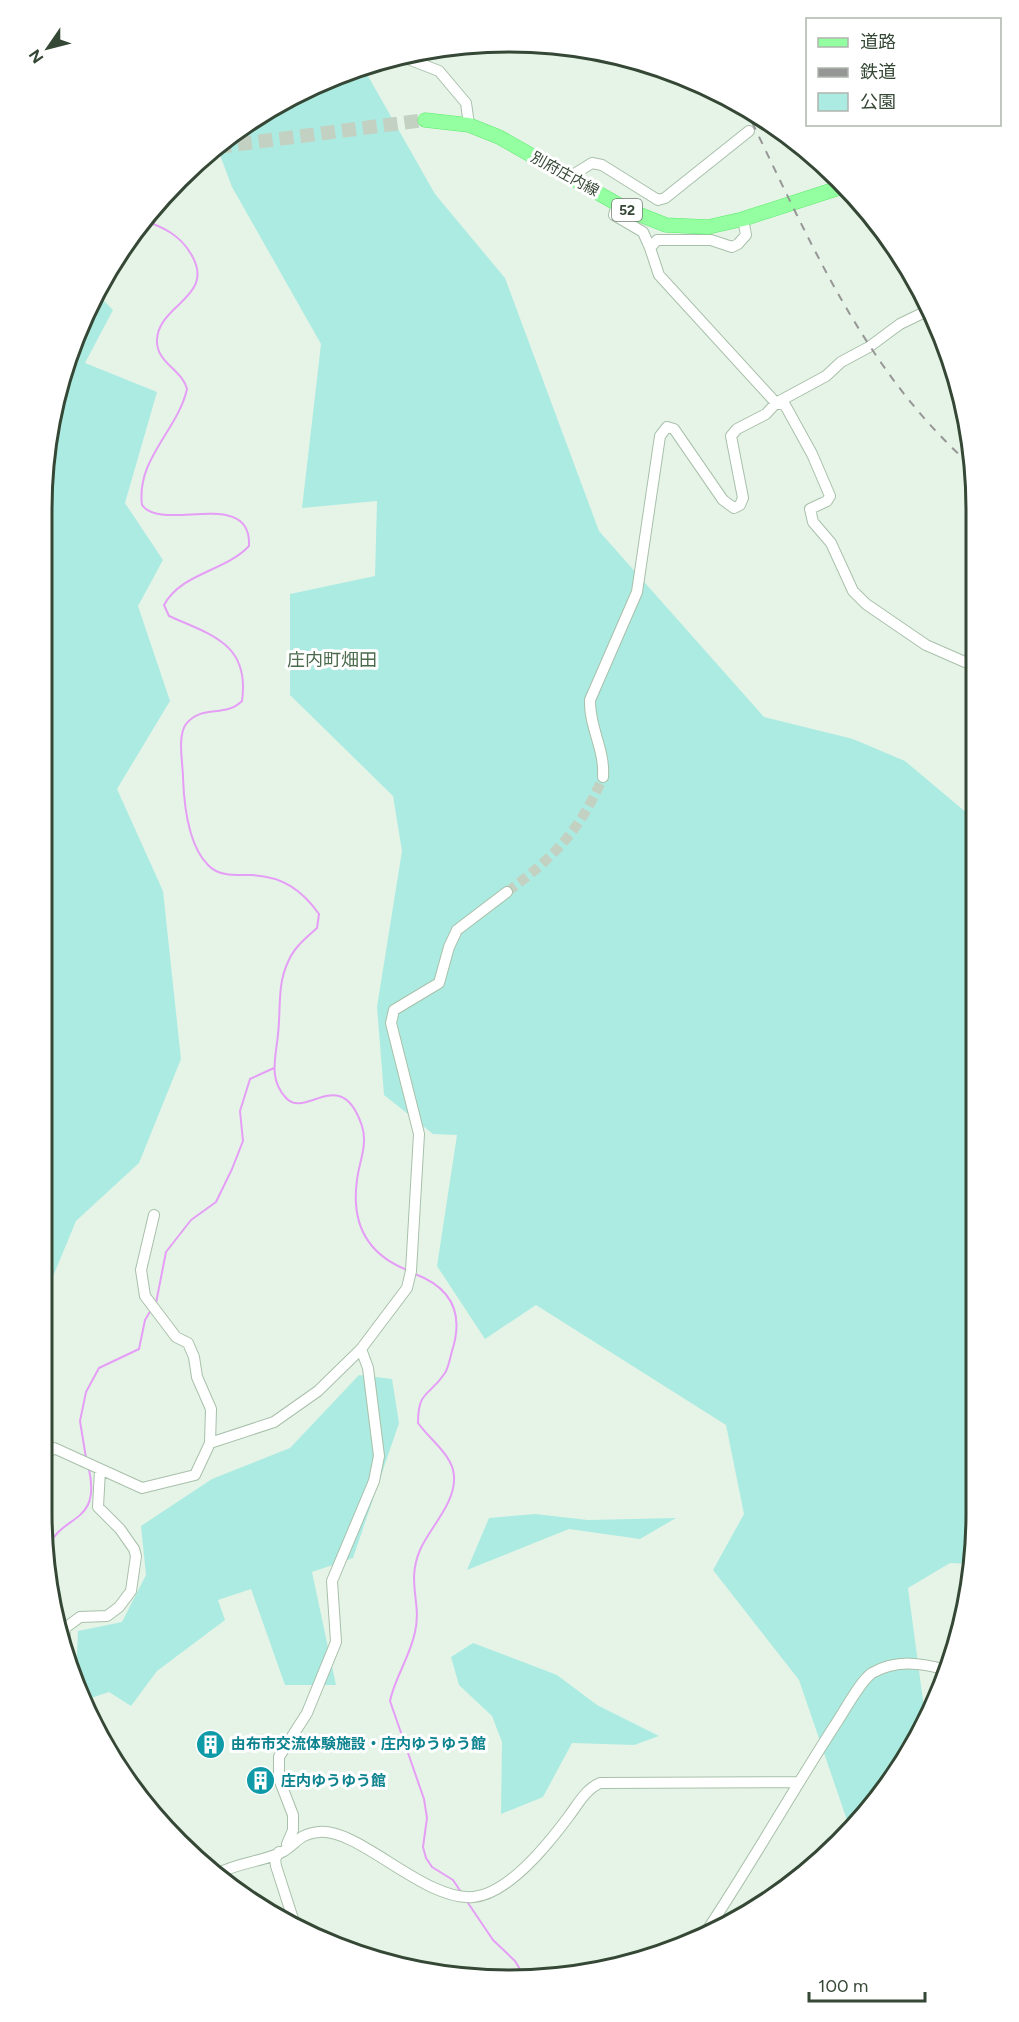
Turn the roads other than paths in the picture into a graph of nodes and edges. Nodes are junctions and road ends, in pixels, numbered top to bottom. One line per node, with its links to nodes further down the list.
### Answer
1 (416, 62): 3 (street)
2 (425, 120): 3 (main road, 別府庄内線 / 52)
3 (469, 125): 5 (main road, 別府庄内線 / 52)
4 (749, 131): 5 (street)
5 (571, 176): 7 (main road, 別府庄内線 / 52)
6 (836, 189): 8 (main road, 別府庄内線 / 52)
7 (617, 204): 8 (main road, 別府庄内線 / 52); 9 (street)
8 (743, 219): 9 (street)
9 (650, 248): 11 (street)
10 (922, 313): 11 (street)
11 (776, 403): 12 (street); 13 (street)
12 (966, 662)
13 (603, 777)
14 (507, 892): 16 (street)
15 (154, 1215): 17 (street)
16 (361, 1349): 17 (street); 23 (street)
17 (210, 1443): 19 (street)
18 (52, 1450): 19 (street)
19 (100, 1470): 20 (street)
20 (67, 1626)
21 (939, 1668): 22 (street)
22 (797, 1782): 23 (street); 26 (street)
23 (281, 1852): 24 (street); 25 (street)
24 (226, 1871)
25 (291, 1914)
26 (713, 1921)

